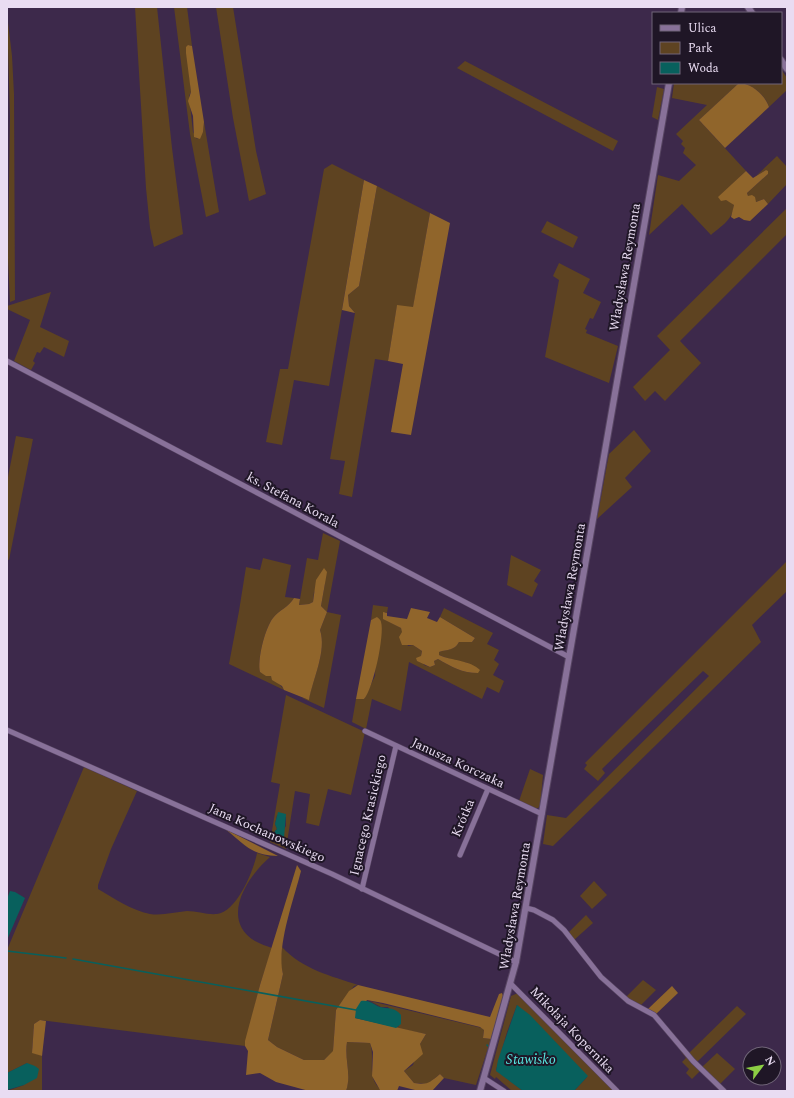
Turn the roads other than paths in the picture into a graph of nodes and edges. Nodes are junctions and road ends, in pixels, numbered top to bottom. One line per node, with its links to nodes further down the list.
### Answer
1 (669, 84): 3 (street, Władysława Reymonta)
2 (7, 361): 3 (street, ks. Stefana Korala)
3 (569, 657): 8 (street, Władysława Reymonta)
4 (7, 730): 10 (street, Jana Kochanowskiego)
5 (365, 730): 6 (street, Janusza Korczaka)
6 (396, 746): 7 (street, Janusza Korczaka); 10 (street, Ignacego Krasickiego)
7 (488, 789): 8 (street, Janusza Korczaka); 9 (street, Krótka)
8 (542, 814): 11 (street, Władysława Reymonta)
9 (460, 855)
10 (362, 889): 12 (street, Jana Kochanowskiego)
11 (526, 908): 12 (street, Władysława Reymonta); 18 (street)
12 (516, 962): 13 (street, Władysława Reymonta)
13 (511, 984): 14 (street, Władysława Reymonta); 17 (street, Mikołaja Kopernika)
14 (484, 1078): 15 (street, Władysława Reymonta); 16 (street)
15 (480, 1091)
16 (504, 1091)
17 (617, 1091)
18 (724, 1091)

